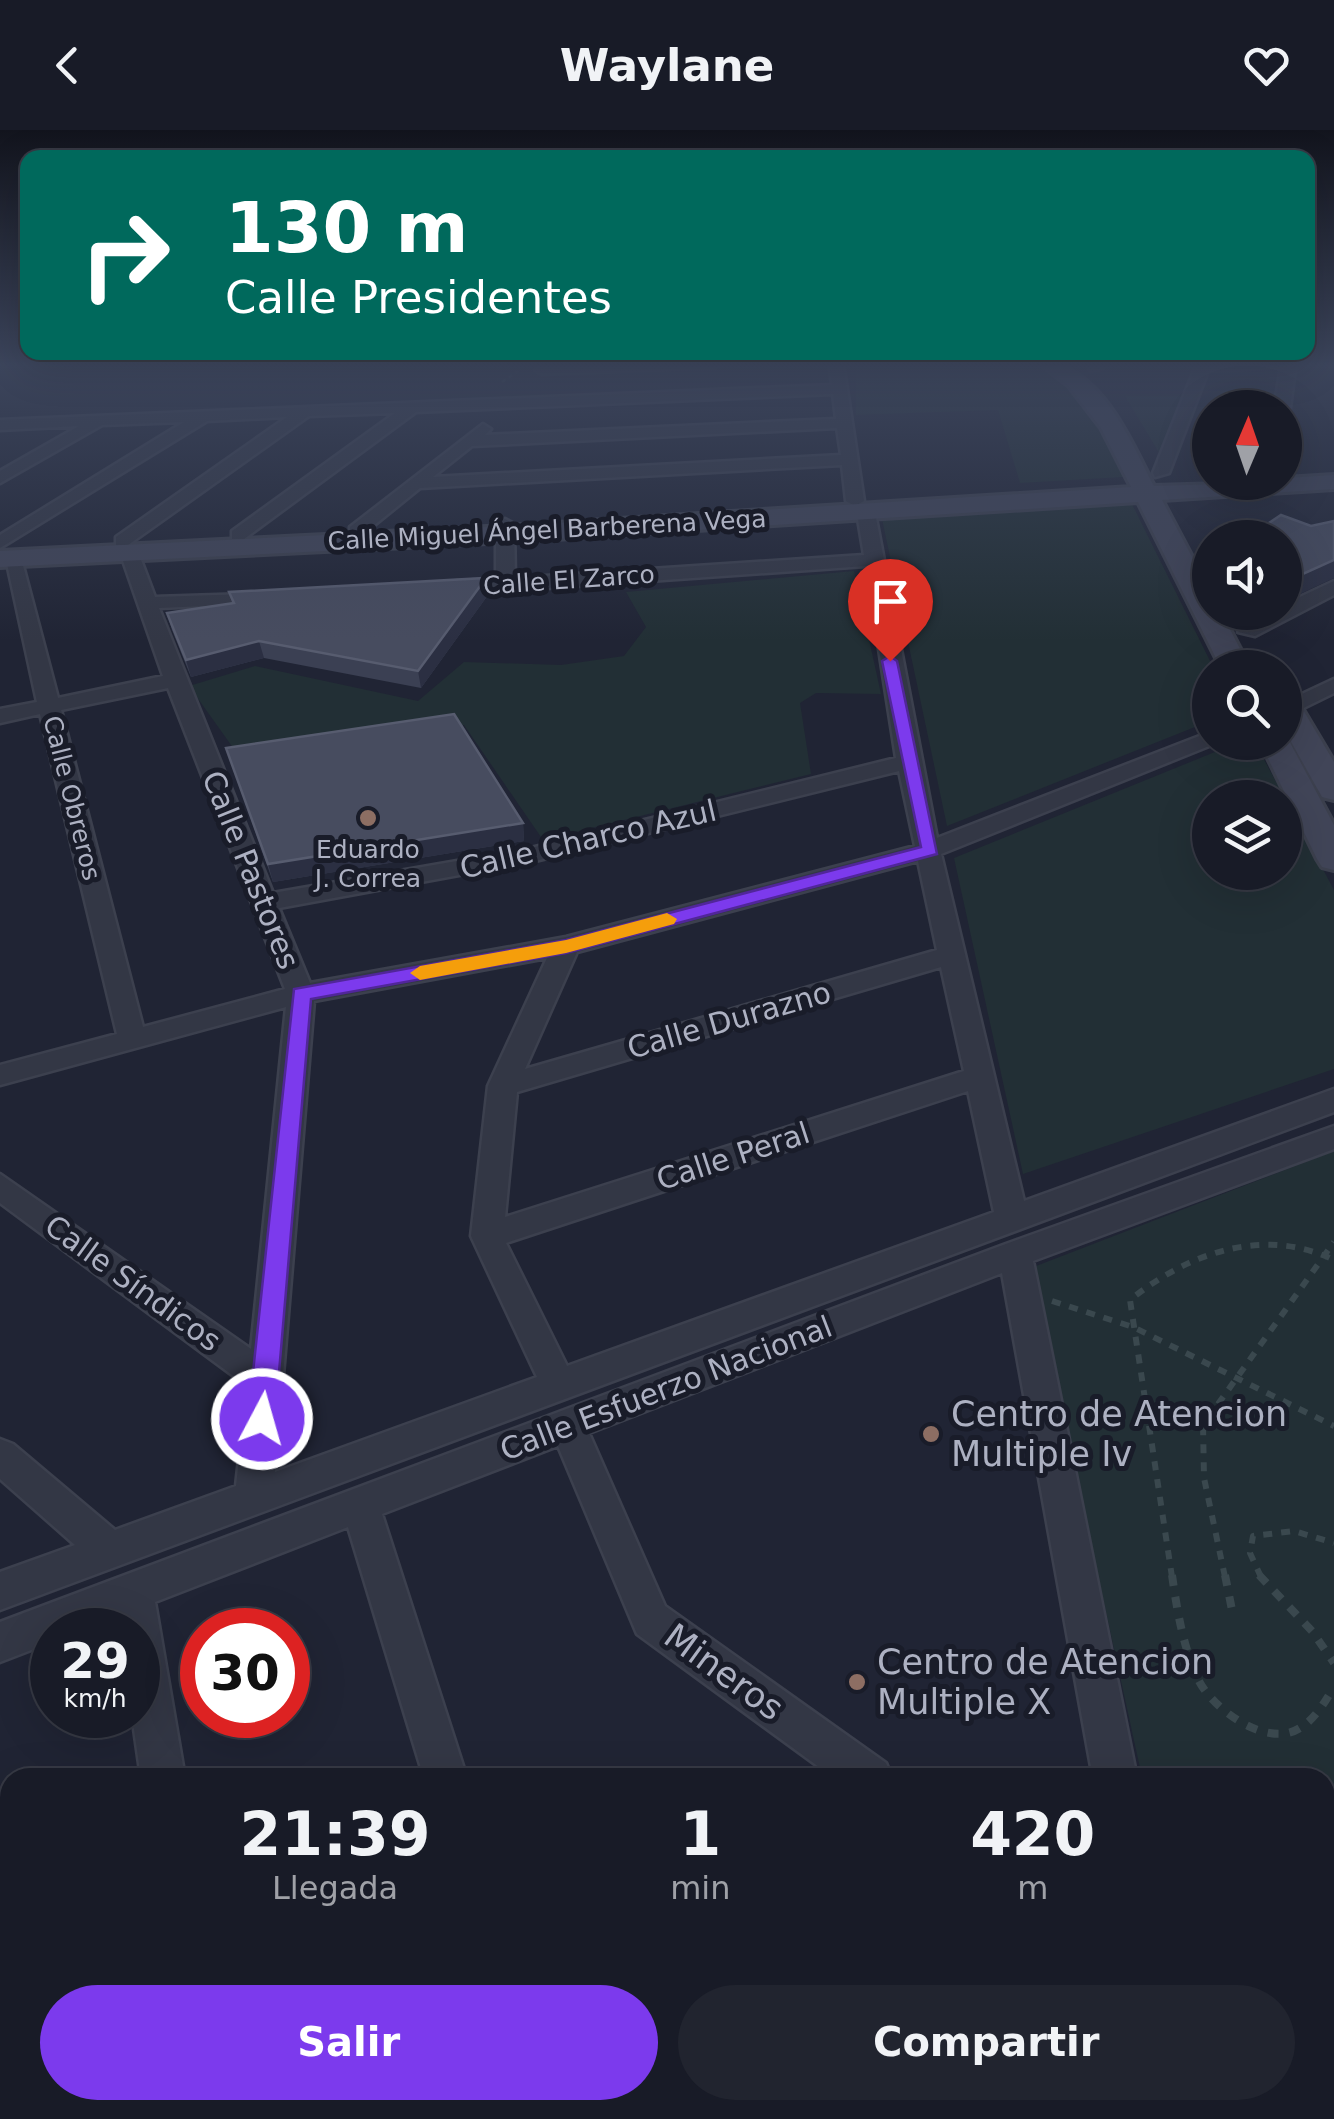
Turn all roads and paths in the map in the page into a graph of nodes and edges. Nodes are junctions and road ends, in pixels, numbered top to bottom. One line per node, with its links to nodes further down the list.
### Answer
1 (38, 456): 13 (street)
2 (144, 456): 24 (street)
3 (246, 456): 23 (street)
4 (346, 456): 21 (street)
5 (450, 456): 15 (street)
6 (847, 456): 10 (street)
7 (1134, 456): 17 (street)
8 (1141, 456): 17 (street)
9 (1168, 456): 17 (street)
10 (848, 460): 15 (street); 18 (street)
11 (1334, 471): 12 (street)
12 (1302, 473)
13 (0, 478)
14 (1192, 481): 17 (street, Calle Miguel Ángel Barberena Vega)
15 (419, 482): 20 (street)
16 (1334, 482): 17 (street, Calle Miguel Ángel Barberena Vega)
17 (1156, 485): 18 (street, Calle Miguel Ángel Barberena Vega); 22 (street); 32 (street)
18 (861, 507): 19 (street, Calle Miguel Ángel Barberena Vega); 25 (street)
19 (506, 529): 20 (street, Calle Miguel Ángel Barberena Vega); 23 (street, Calle Miguel Ángel Barberena Vega); 26 (street)
20 (356, 531): 21 (street, Calle Miguel Ángel Barberena Vega)
21 (238, 535): 23 (street, Calle Miguel Ángel Barberena Vega)
22 (1192, 536)
23 (126, 546): 24 (street, Calle Miguel Ángel Barberena Vega); 30 (street, Calle Pastores)
24 (3, 552): 36 (street, Calle Obreros)
25 (871, 560): 26 (street, Calle El Zarco); 41 (street)
26 (506, 585): 28 (street, Calle El Zarco)
27 (1334, 587): 31 (street)
28 (426, 589)
29 (287, 596): 30 (street)
30 (148, 603): 33 (street, Calle Pastores)
31 (1302, 603)
32 (1228, 650)
33 (175, 680): 36 (street); 45 (street, Calle Pastores)
34 (1334, 685): 35 (street)
35 (1302, 700)
36 (49, 705): 37 (street); 49 (street, Calle Obreros)
37 (0, 716)
38 (1302, 735): 42 (street)
39 (1192, 747): 43 (street)
40 (1284, 760): 44 (street)
41 (908, 762): 43 (street); 45 (street, Calle Charco Azul)
42 (1334, 790)
43 (930, 850): 46 (street); 47 (street)
44 (1334, 859)
45 (264, 903): 48 (street, Calle Pastores)
46 (566, 946): 48 (street); 52 (street)
47 (954, 954): 51 (street); 52 (street, Calle Durazno)
48 (301, 994): 49 (street); 64 (street, Calle Pastores)
49 (132, 1037): 50 (street)
50 (0, 1075)
51 (979, 1077): 56 (street); 57 (street, Calle Peral)
52 (504, 1086): 57 (street)
53 (1334, 1100): 56 (street, Calle Esfuerzo Nacional)
54 (1334, 1136): 61 (street, Calle Esfuerzo Nacional)
55 (0, 1186): 64 (street, Calle Síndicos)
56 (1011, 1215): 65 (street, Calle Esfuerzo Nacional)
57 (487, 1236): 65 (street)
58 (1334, 1242): 59 (path)
59 (1323, 1252): 60 (path); 62 (path); 63 (path)
60 (1334, 1260)
61 (1018, 1272): 62 (path); 67 (street, Calle Esfuerzo Nacional); 82 (street)
62 (1132, 1327): 63 (path); 78 (path)
63 (1237, 1379): 66 (path); 75 (path)
64 (266, 1380): 69 (street, Calle Pastores)
65 (560, 1388): 69 (street, Calle Esfuerzo Nacional)
66 (1334, 1426)
67 (568, 1427): 70 (street, Calle Esfuerzo Nacional); 81 (street, Mineros)
68 (0, 1456): 72 (street)
69 (254, 1498): 72 (street, Calle Esfuerzo Nacional)
70 (360, 1503): 74 (street, Calle Esfuerzo Nacional); 80 (street)
71 (1334, 1543): 77 (path)
72 (112, 1552): 73 (street, Calle Esfuerzo Nacional)
73 (0, 1591)
74 (133, 1592): 76 (street, Calle Esfuerzo Nacional); 79 (street)
75 (1232, 1610)
76 (0, 1642)
77 (1334, 1664)
78 (1334, 1687)
79 (161, 1768)
80 (443, 1768)
81 (856, 1768)
82 (1112, 1768)

